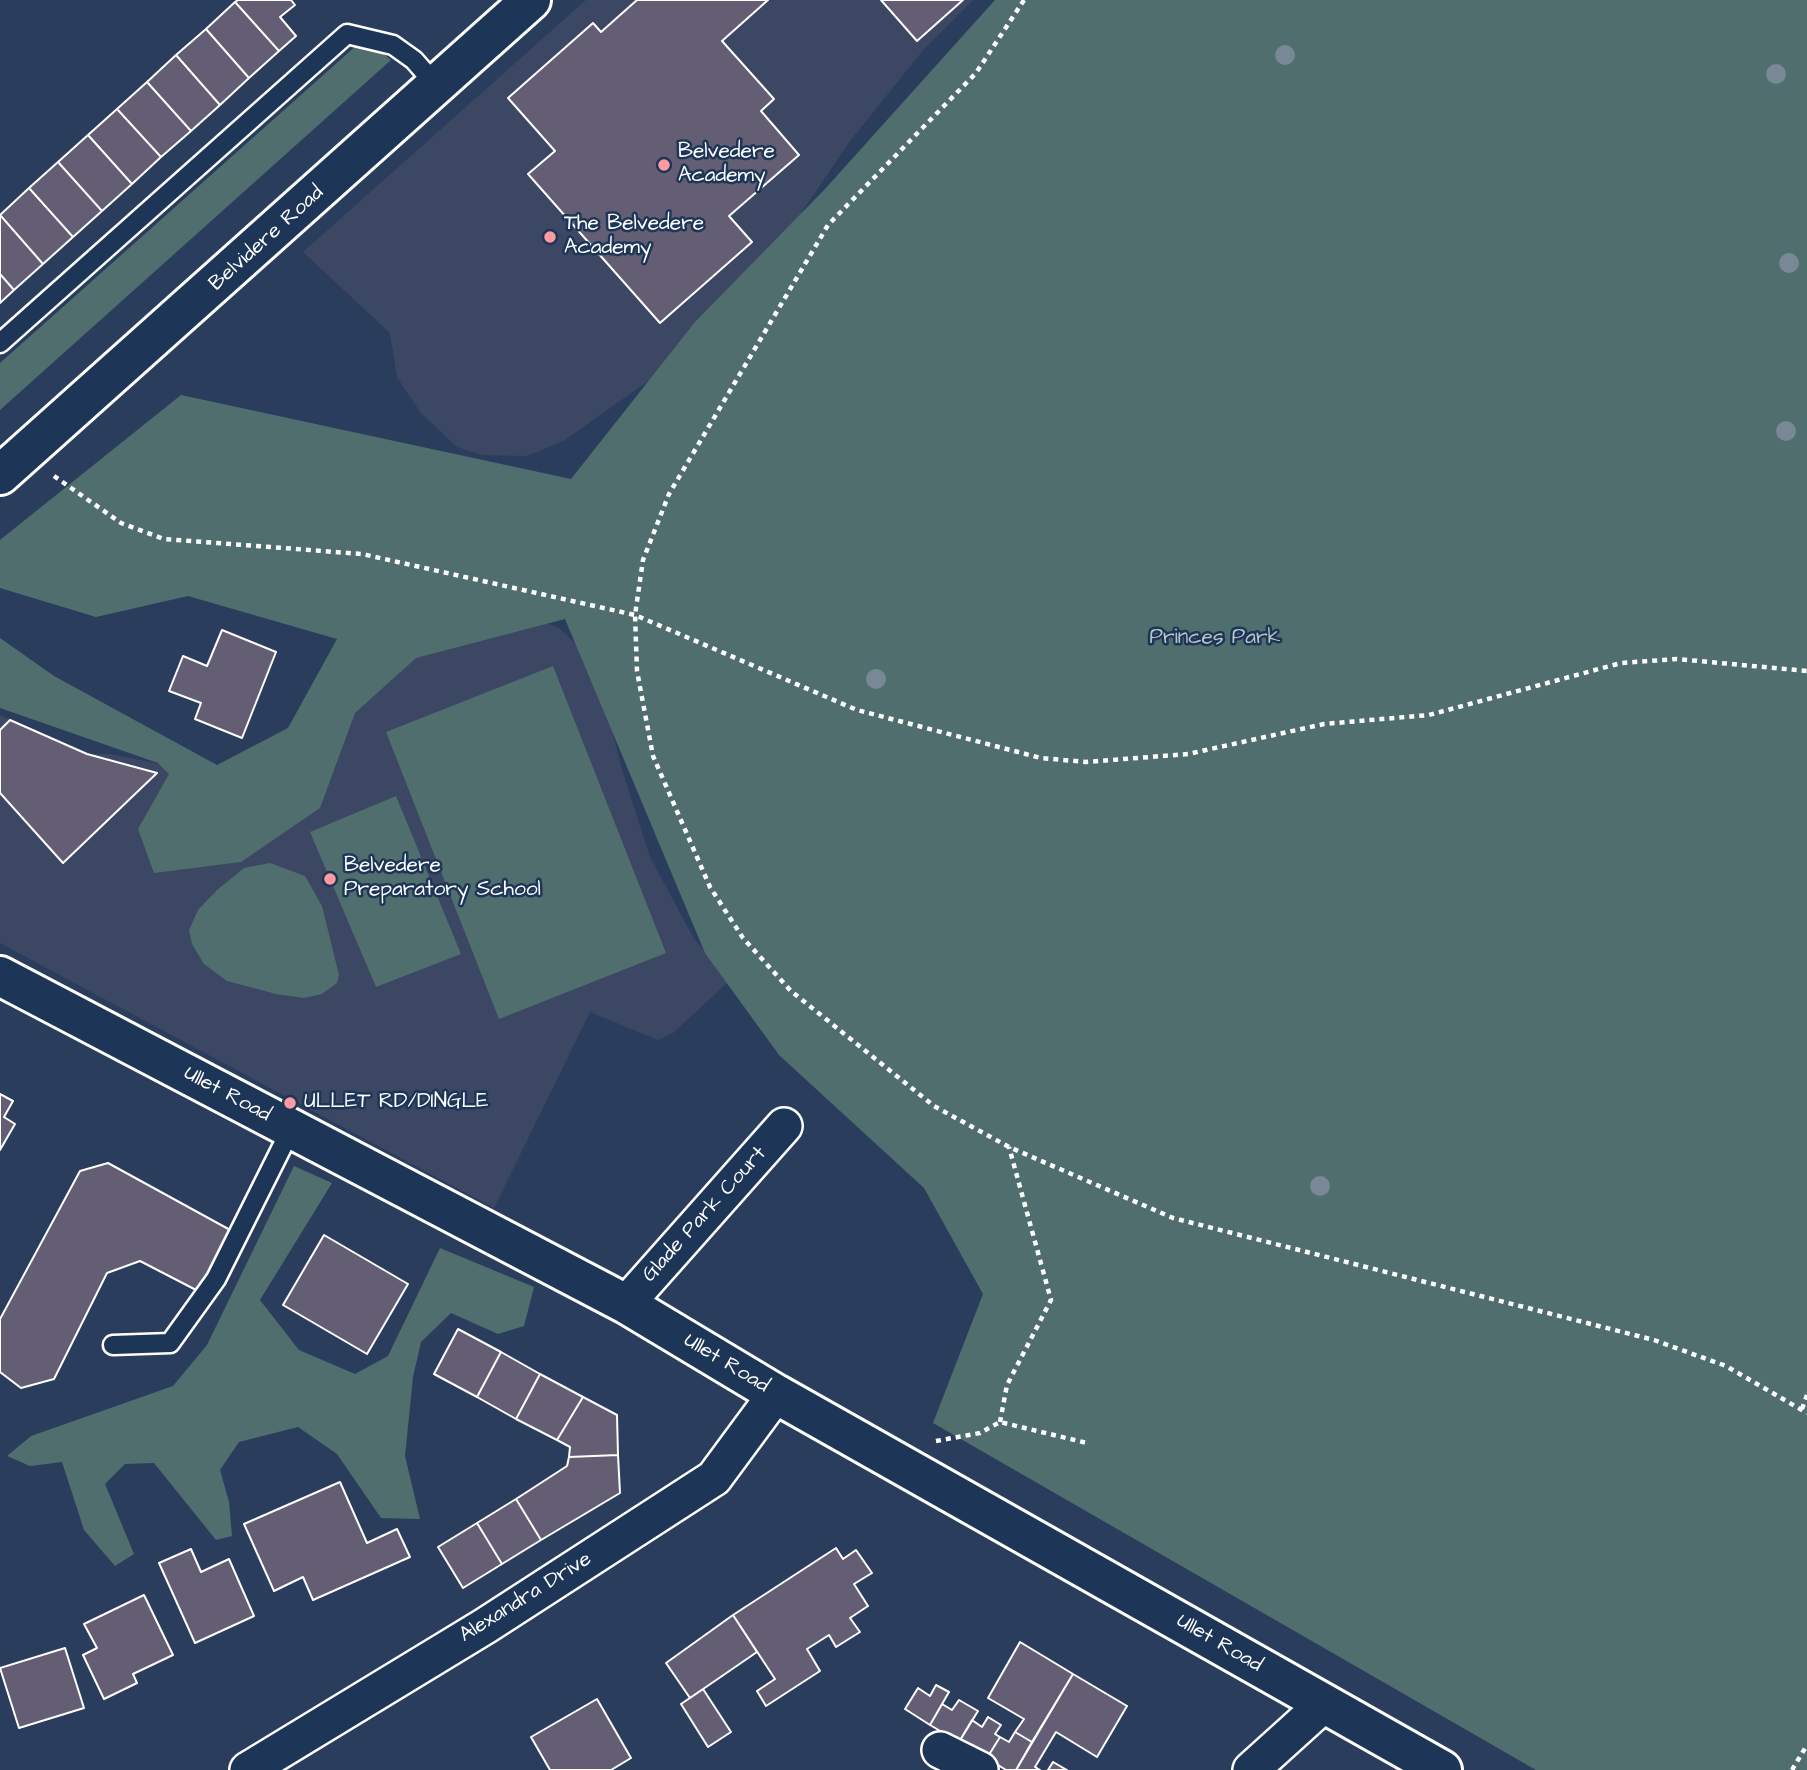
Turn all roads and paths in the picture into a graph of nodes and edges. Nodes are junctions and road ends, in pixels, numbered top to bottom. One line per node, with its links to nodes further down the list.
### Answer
1 (531, 0): 3 (main road, Belvidere Road)
2 (1024, 0): 7 (path)
3 (435, 84): 4 (lane); 5 (main road, Belvidere Road)
4 (0, 343)
5 (0, 475)
6 (66, 486): 7 (path)
7 (635, 615): 8 (path); 12 (path)
8 (1807, 671)
9 (0, 976): 11 (main road, Ullet Road)
10 (784, 1126): 13 (street, Glade Park Court)
11 (292, 1129): 13 (main road, Ullet Road); 14 (lane)
12 (1009, 1147): 17 (path); 18 (path)
13 (626, 1304): 15 (main road, Ullet Road)
14 (113, 1345)
15 (776, 1394): 20 (main road, Ullet Road); 24 (street, Alexandra Drive)
16 (1807, 1395): 17 (path)
17 (1806, 1412)
18 (1000, 1422): 19 (path); 20 (path)
19 (1087, 1443)
20 (906, 1466): 21 (main road, Ullet Road)
21 (1324, 1704): 26 (street); 27 (main road, Ullet Road)
22 (1807, 1745): 28 (path)
23 (940, 1750): 25 (street)
24 (247, 1770)
25 (979, 1770)
26 (1251, 1770)
27 (1442, 1770)
28 (1792, 1770)

